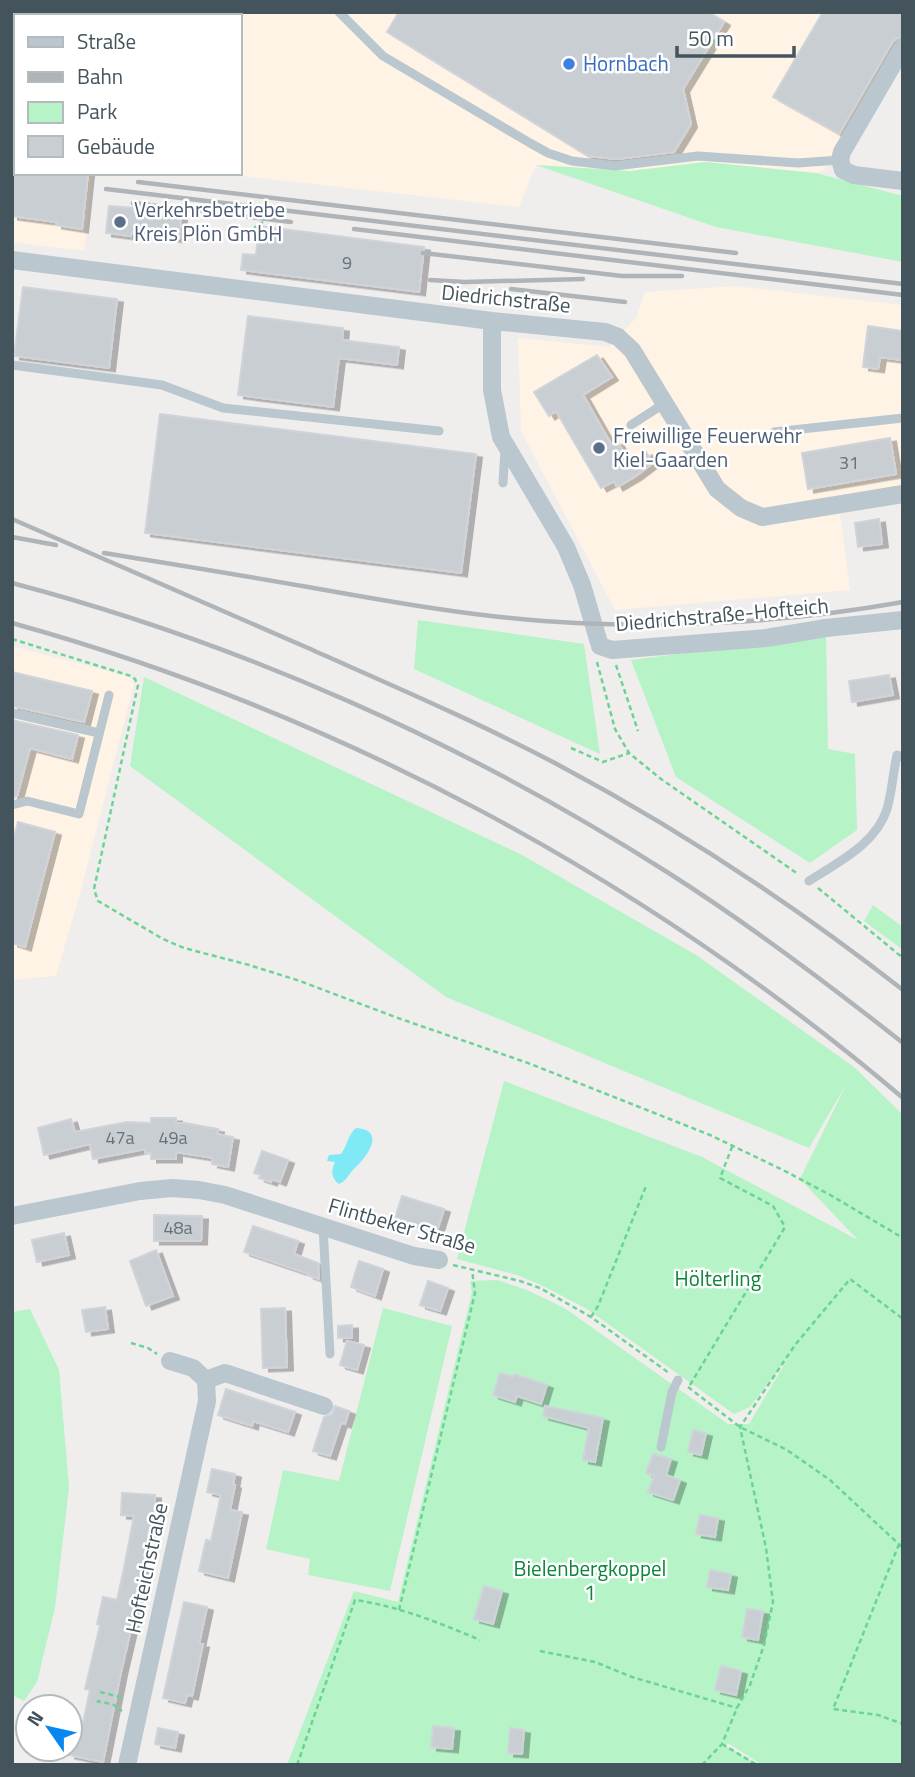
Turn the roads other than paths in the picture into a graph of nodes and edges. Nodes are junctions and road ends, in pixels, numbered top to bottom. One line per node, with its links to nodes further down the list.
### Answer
1 (339, 12): 3 (lane)
2 (903, 47): 3 (street)
3 (841, 160): 4 (street)
4 (903, 181)
5 (12, 260): 6 (street, Diedrichstraße)
6 (492, 321): 8 (street, Diedrichstraße); 13 (street, Diedrichstraße-Hofteich)
7 (12, 365): 11 (lane)
8 (665, 403): 10 (lane); 15 (street, Diedrichstraße)
9 (903, 418): 12 (lane)
10 (631, 425)
11 (439, 431)
12 (774, 432)
13 (505, 444): 14 (lane); 16 (street, Diedrichstraße-Hofteich)
14 (503, 483)
15 (903, 494)
16 (903, 620)
17 (109, 695): 19 (lane)
18 (12, 713): 19 (lane)
19 (99, 733): 21 (lane)
20 (903, 757): 22 (lane)
21 (12, 804)
22 (809, 881)
23 (12, 1216): 24 (street, Flintbeker Straße)
24 (323, 1227): 25 (street, Flintbeker Straße); 26 (lane)
25 (439, 1260)
26 (330, 1354)
27 (170, 1361): 28 (street)
28 (206, 1380): 30 (street); 32 (street, Hofteichstraße)
29 (678, 1380): 31 (lane)
30 (324, 1406)
31 (661, 1447)
32 (127, 1765)

